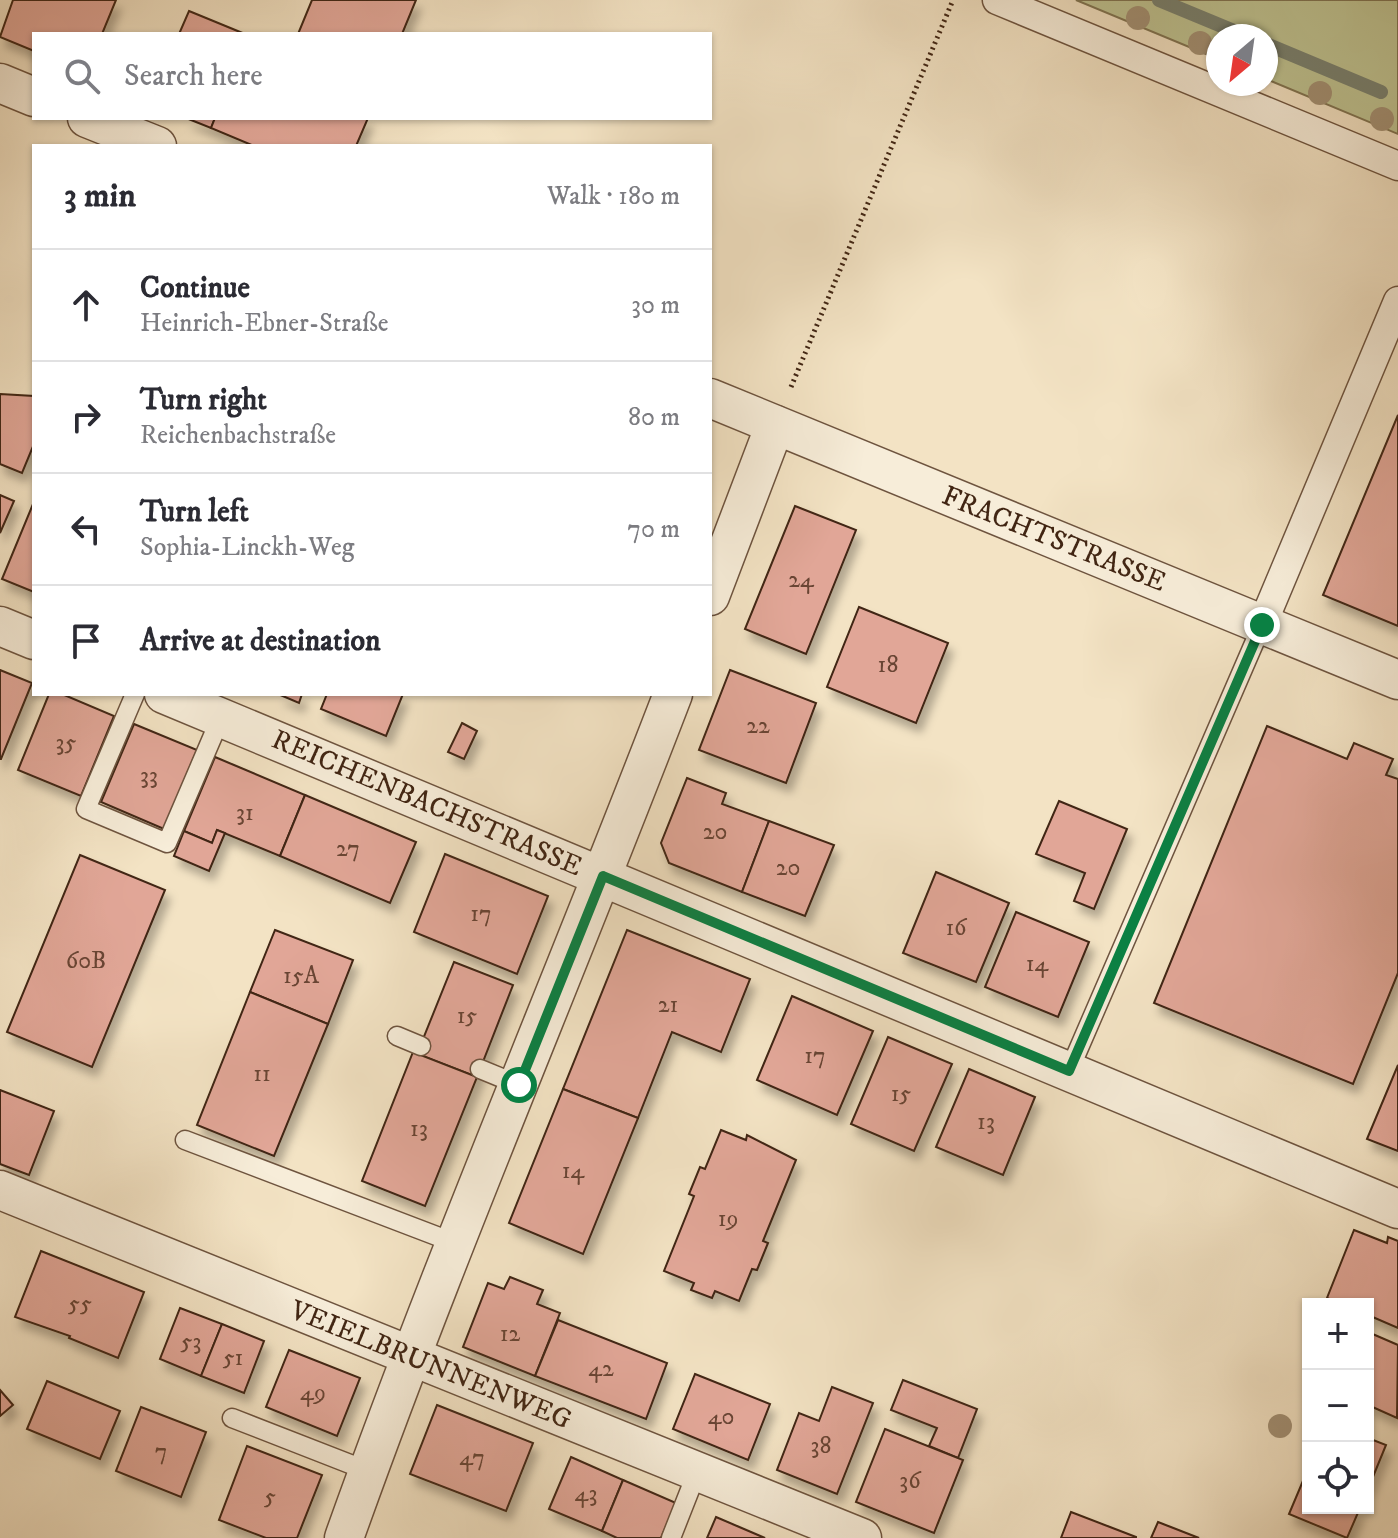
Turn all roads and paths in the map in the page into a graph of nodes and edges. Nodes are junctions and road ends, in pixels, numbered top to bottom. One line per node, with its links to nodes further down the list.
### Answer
1 (953, 0): 10 (path)
2 (997, 0): 7 (street)
3 (0, 83): 4 (street)
4 (32, 96)
5 (92, 120): 6 (street)
6 (152, 144)
7 (1398, 166)
8 (1398, 301): 12 (street)
9 (712, 399): 10 (street, FRACHTSTRASSE)
10 (775, 425): 11 (street); 12 (street, FRACHTSTRASSE)
11 (712, 591)
12 (1262, 625): 15 (street, FRACHTSTRASSE); 24 (lane)
13 (0, 626): 14 (street)
14 (32, 639)
15 (1398, 680)
16 (134, 696): 19 (lane)
17 (169, 696): 19 (street, REICHENBACHSTRASSE)
18 (672, 696): 20 (street)
19 (221, 717): 20 (street, REICHENBACHSTRASSE)
20 (603, 876): 24 (street, REICHENBACHSTRASSE); 25 (street)
21 (397, 1036): 22 (lane)
22 (421, 1046)
23 (480, 1069): 25 (lane)
24 (1069, 1071): 28 (street, REICHENBACHSTRASSE)
25 (519, 1085): 29 (street)
26 (185, 1140): 29 (lane)
27 (0, 1190): 30 (street, VEIELBRUNNENWEG)
28 (1398, 1209)
29 (455, 1243): 30 (street)
30 (409, 1357): 32 (street); 33 (street, VEIELBRUNNENWEG)
31 (232, 1418): 32 (lane)
32 (368, 1471): 34 (street)
33 (697, 1472): 35 (lane); 36 (street, VEIELBRUNNENWEG)
34 (344, 1538)
35 (671, 1538)
36 (862, 1538)

